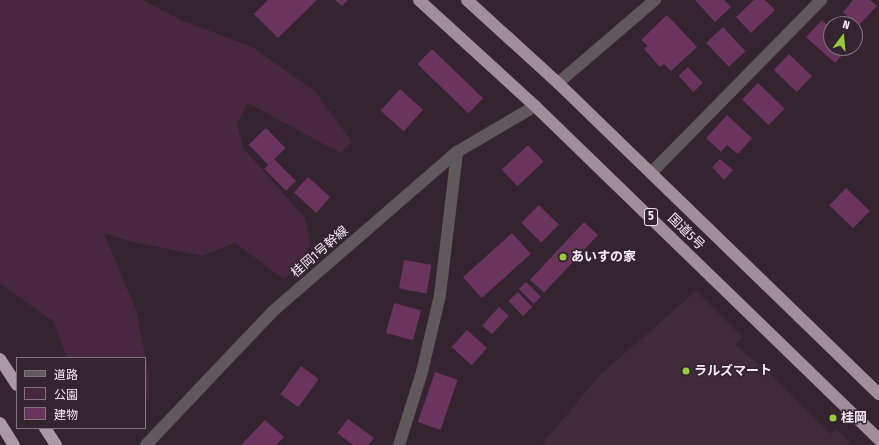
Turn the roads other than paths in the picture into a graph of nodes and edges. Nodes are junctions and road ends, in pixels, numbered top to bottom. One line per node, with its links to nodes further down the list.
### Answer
1 (419, 0): 6 (highway, 国道5号 / 5)
2 (467, 0): 5 (highway, 国道5号)
3 (655, 0): 5 (street)
4 (821, 0): 8 (street)
5 (558, 83): 8 (highway, 国道5号)
6 (535, 106): 7 (street, 桂岡1号幹線); 14 (highway, 国道5号 / 5)
7 (457, 152): 17 (street, 桂岡1号幹線); 18 (street)
8 (651, 173): 11 (highway, 国道5号)
9 (0, 359): 10 (highway)
10 (16, 383)
11 (879, 394)
12 (0, 423): 15 (highway)
13 (46, 429): 16 (highway)
14 (879, 438)
15 (14, 445)
16 (56, 445)
17 (146, 445)
18 (399, 445)

